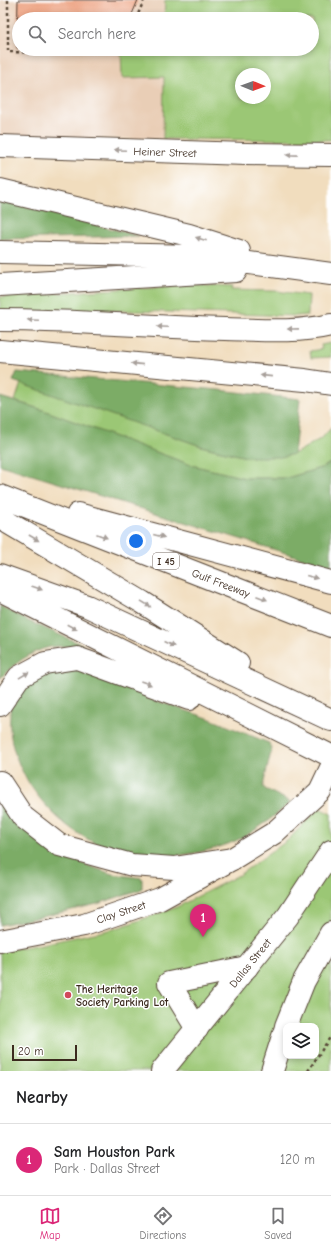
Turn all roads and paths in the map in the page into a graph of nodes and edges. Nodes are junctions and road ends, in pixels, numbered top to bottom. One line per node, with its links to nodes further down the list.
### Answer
1 (8, 0): 4 (path)
2 (144, 0): 3 (path)
3 (139, 12)
4 (12, 52)
5 (0, 146): 6 (main road, Heiner Street, one-way to 5)
6 (331, 155)
7 (0, 190): 9 (main road, one-way to 7)
8 (7, 252): 9 (main road)
9 (291, 268): 10 (main road); 11 (main road)
10 (331, 274)
11 (0, 285)
12 (0, 320): 13 (main road, one-way to 12)
13 (331, 325)
14 (0, 351): 15 (main road, one-way to 14)
15 (331, 384)
16 (0, 493): 20 (main road, one-way to 20)
17 (0, 496): 22 (main road, Gulf Freeway / I 45, one-way to 22)
18 (0, 518): 24 (main road, one-way to 24)
19 (0, 575): 24 (main road, one-way to 24)
20 (331, 582)
21 (0, 590): 26 (main road, one-way to 26)
22 (331, 626)
23 (0, 704): 26 (main road, one-way to 26)
24 (305, 707): 25 (main road)
25 (331, 720)
26 (291, 737): 27 (main road)
27 (331, 756)
28 (331, 768): 31 (main road, Clay Street)
29 (0, 782): 31 (main road)
30 (331, 851): 34 (main road, Dallas Street)
31 (232, 858): 33 (main road, Clay Street)
32 (331, 933): 35 (main road)
33 (0, 941)
34 (247, 967): 36 (main road, Dallas Street); 36 (main road)
35 (287, 1023)
36 (197, 1029): 39 (main road, Dallas Street)
37 (283, 1036): 40 (main road)
38 (331, 1036): 41 (path)
39 (162, 1071)
40 (272, 1071)
41 (308, 1071)

